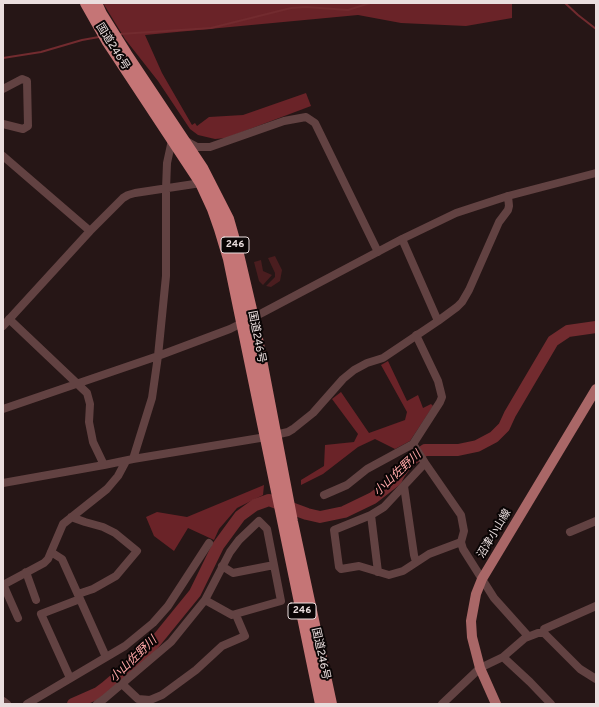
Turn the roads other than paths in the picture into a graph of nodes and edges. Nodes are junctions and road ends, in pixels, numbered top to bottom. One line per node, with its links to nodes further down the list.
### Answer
1 (86, 3): 3 (highway, 国道246号 / 246)
2 (96, 3): 3 (highway, 国道246号 / 246)
3 (98, 17): 6 (highway, 国道246号 / 246)
4 (3, 89): 5 (street)
5 (3, 124)
6 (178, 140): 9 (highway, 国道246号 / 246); 10 (street); 14 (street); 16 (highway, 国道246号 / 246)
7 (3, 156): 12 (street)
8 (596, 173): 11 (street)
9 (201, 183): 10 (street); 16 (highway, 国道246号 / 246)
10 (166, 189): 12 (street); 20 (street)
11 (508, 196): 13 (street); 17 (street)
12 (90, 232): 15 (street)
13 (402, 239): 14 (street); 17 (street)
14 (378, 252): 16 (street)
15 (9, 319): 18 (street); 21 (street)
16 (248, 321): 20 (street); 24 (highway, 国道246号 / 246)
17 (438, 321): 19 (street)
18 (3, 326)
19 (416, 335): 24 (street); 25 (street)
20 (158, 356): 21 (street); 26 (street)
21 (78, 384): 23 (street); 28 (street)
22 (596, 389): 45 (main road, 沼津小山線)
23 (3, 409)
24 (270, 436): 26 (street); 34 (highway, 国道246号 / 246)
25 (414, 445): 27 (street); 31 (street)
26 (129, 460): 28 (street); 33 (street)
27 (424, 462): 30 (street); 38 (street)
28 (104, 465): 29 (street)
29 (3, 483)
30 (404, 486): 32 (street); 40 (street)
31 (324, 495)
32 (371, 515): 44 (street); 44 (street)
33 (71, 517): 39 (street); 47 (street)
34 (287, 520): 65 (highway, 国道246号 / 246); 66 (highway, 国道246号 / 246)
35 (596, 521): 36 (street)
36 (570, 532)
37 (209, 542): 55 (street)
38 (461, 542): 40 (street); 45 (street)
39 (51, 552): 43 (street); 47 (street)
40 (416, 562): 44 (street)
41 (274, 565): 42 (street); 42 (street); 51 (street)
42 (222, 566): 49 (street)
43 (26, 572): 46 (street); 48 (street)
44 (378, 572)
45 (482, 579): 54 (street); 57 (main road, 沼津小山線)
46 (3, 585): 52 (street)
47 (79, 597): 55 (street); 58 (street)
48 (36, 600)
49 (205, 600): 51 (street); 60 (street)
50 (596, 606): 53 (street)
51 (236, 614): 60 (street)
52 (18, 618)
53 (544, 633): 54 (street); 59 (street)
54 (528, 636): 56 (street)
55 (106, 657): 58 (street)
56 (503, 657): 57 (street); 69 (street)
57 (480, 668): 67 (street); 68 (main road, 沼津小山線)
58 (70, 678): 63 (street)
59 (596, 679)
60 (122, 684): 64 (street)
61 (3, 701): 62 (street)
62 (7, 704)
63 (27, 704)
64 (97, 704)
65 (321, 704)
66 (330, 704)
67 (442, 704)
68 (496, 704)
69 (550, 704)

